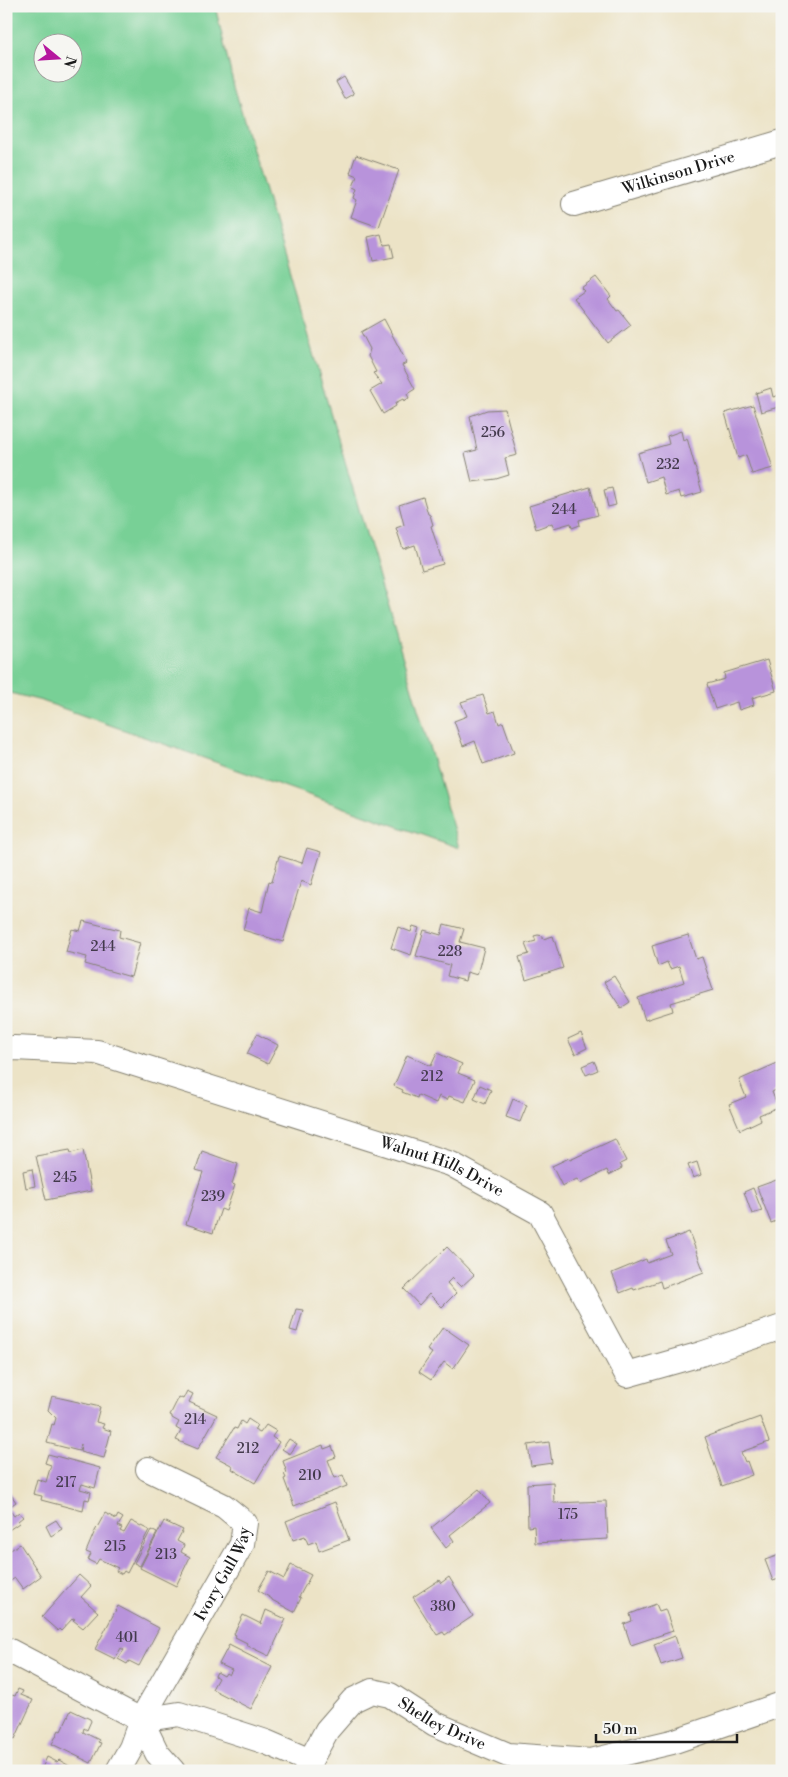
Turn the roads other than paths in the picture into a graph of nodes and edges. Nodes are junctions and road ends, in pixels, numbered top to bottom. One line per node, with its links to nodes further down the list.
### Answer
1 (782, 142): 2 (street, Wilkinson Drive)
2 (574, 204)
3 (6, 1050): 4 (street, Walnut Hills Drive)
4 (782, 1327)
5 (148, 1469): 8 (street, Ivory Gull Way)
6 (6, 1649): 8 (street)
7 (782, 1704): 9 (street, Shelley Drive)
8 (141, 1720): 9 (street, Shelley Drive); 10 (street); 11 (street)
9 (308, 1766)
10 (118, 1771)
11 (173, 1771)

